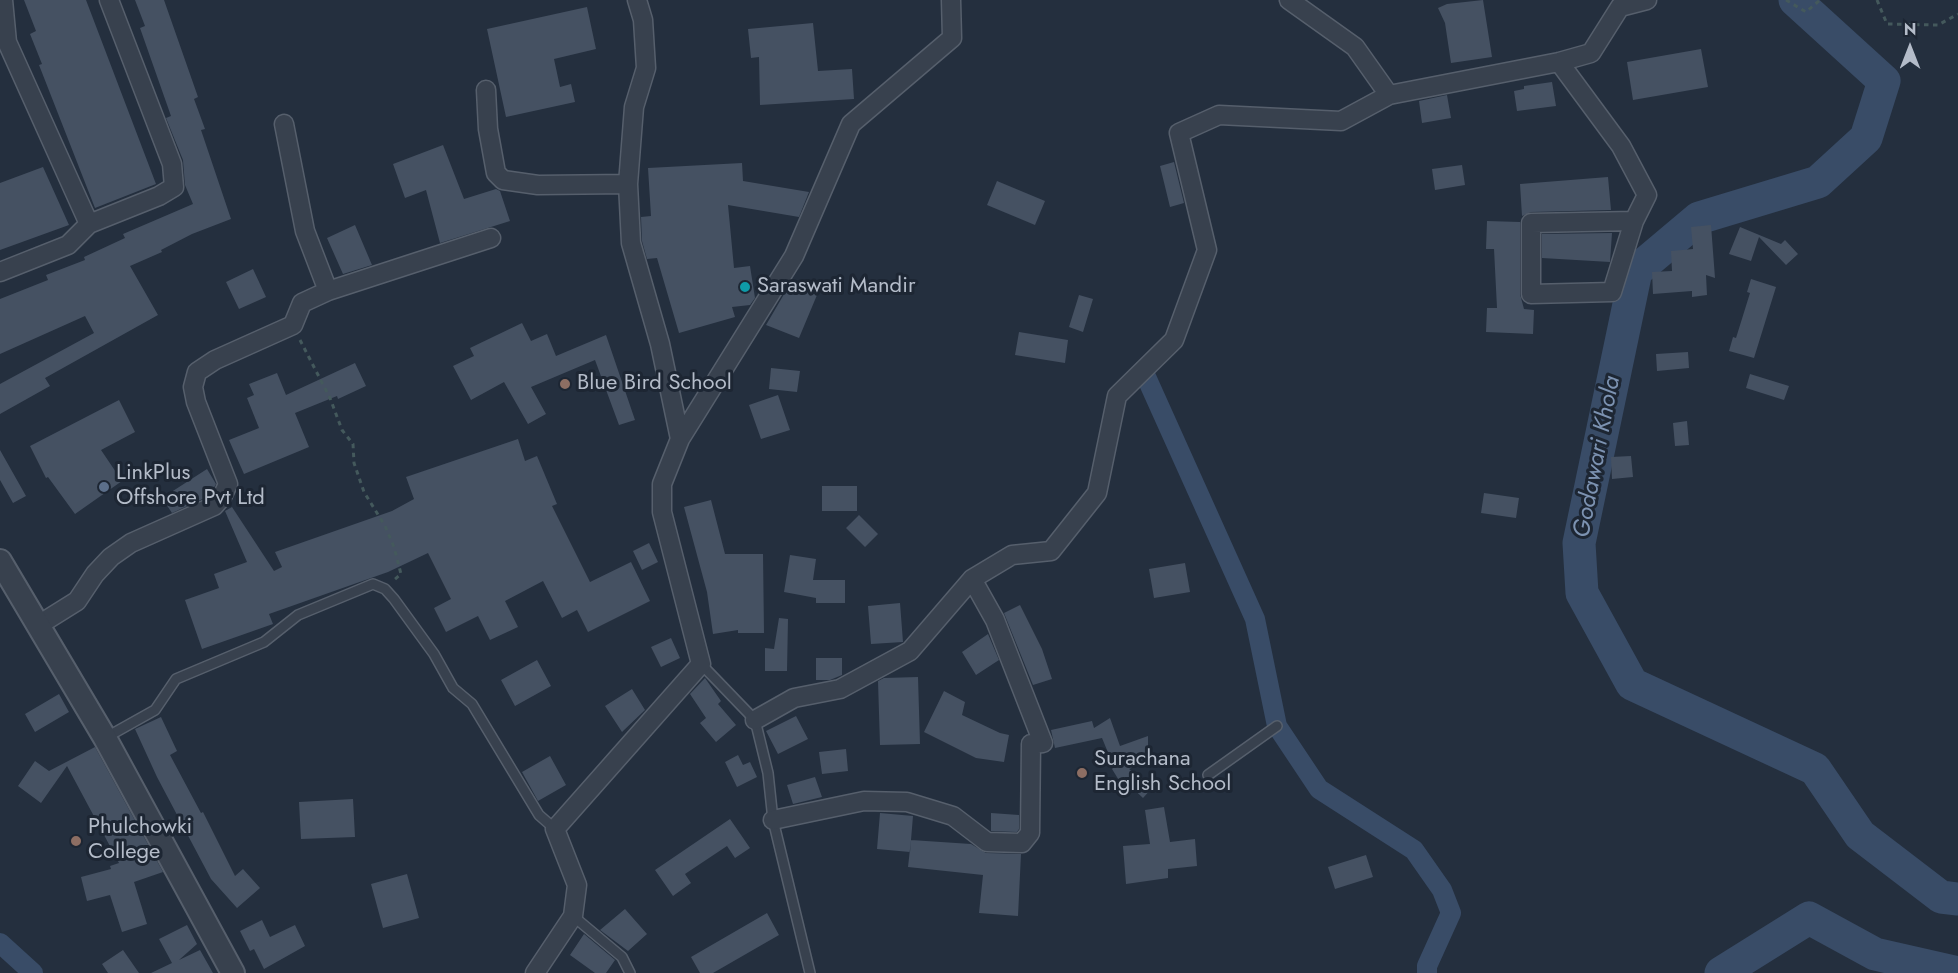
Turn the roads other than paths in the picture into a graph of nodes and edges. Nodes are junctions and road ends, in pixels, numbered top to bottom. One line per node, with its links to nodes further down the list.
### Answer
1 (3, 0): 13 (street)
2 (109, 0): 13 (street)
3 (638, 0): 11 (street)
4 (951, 0): 17 (street)
5 (1289, 0): 9 (street)
6 (1647, 0): 7 (street)
7 (1559, 62): 9 (street); 12 (street)
8 (486, 90): 11 (street)
9 (1389, 95): 19 (street)
10 (284, 123): 16 (street)
11 (628, 184): 17 (street)
12 (1634, 220): 12 (street)
13 (89, 224): 15 (street)
14 (491, 238): 16 (street)
15 (0, 273)
16 (328, 291): 20 (street)
17 (680, 439): 21 (street)
18 (0, 561): 20 (street)
19 (972, 579): 22 (street); 26 (street)
20 (37, 626): 24 (street)
21 (702, 664): 22 (lane); 27 (street)
22 (755, 720): 26 (lane)
23 (1277, 726): 25 (lane)
24 (105, 738): 27 (lane); 29 (street)
25 (1208, 775)
26 (772, 820): 32 (lane)
27 (555, 829): 28 (street)
28 (573, 916): 30 (street); 31 (lane)
29 (233, 973)
30 (535, 973)
31 (630, 973)
32 (810, 973)

